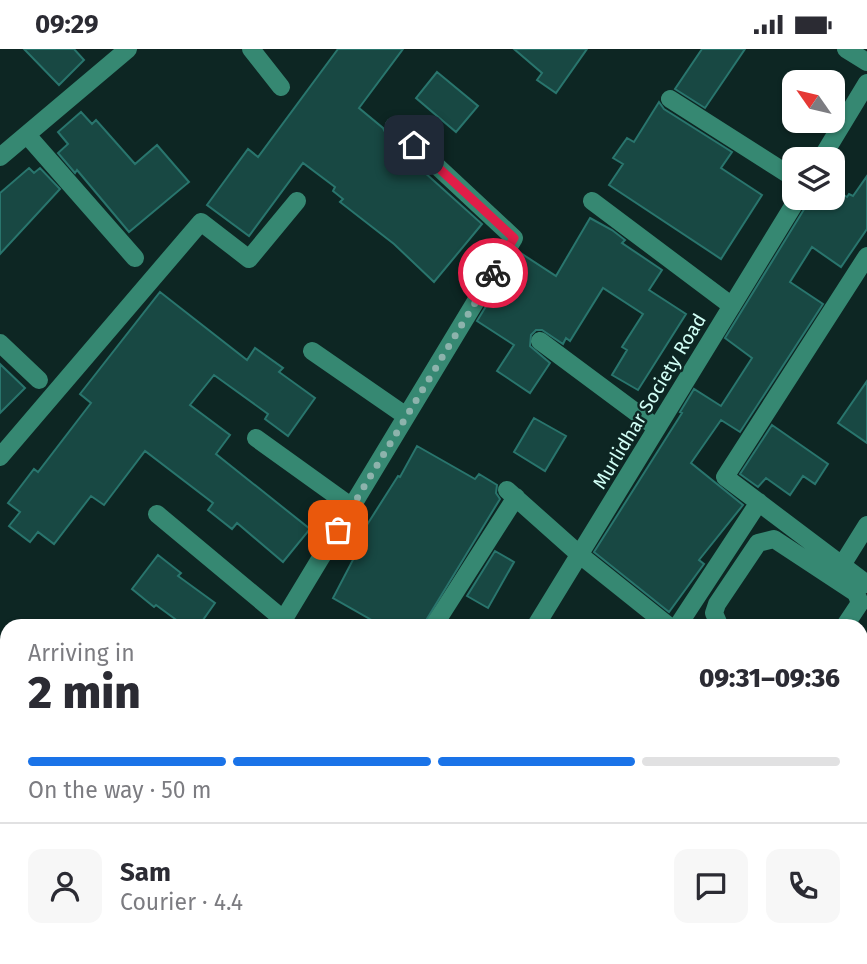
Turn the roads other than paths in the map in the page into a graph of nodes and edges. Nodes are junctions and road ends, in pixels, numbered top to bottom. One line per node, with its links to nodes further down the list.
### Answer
1 (128, 49): 9 (street)
2 (251, 49): 6 (street)
3 (846, 49): 4 (street)
4 (867, 62)
5 (867, 83): 10 (street)
6 (281, 87)
7 (670, 99): 12 (street)
8 (394, 126): 23 (street)
9 (27, 135): 11 (street); 17 (street)
10 (828, 147)
11 (0, 157)
12 (782, 170)
13 (297, 201): 26 (street)
14 (592, 201): 18 (street)
15 (791, 210): 18 (street, Murlidhar Society Road)
16 (867, 256): 27 (street)
17 (135, 258)
18 (732, 306): 24 (street, Murlidhar Society Road)
19 (540, 341): 24 (street)
20 (0, 343): 22 (street)
21 (312, 351): 23 (street)
22 (39, 380)
23 (406, 416): 28 (street)
24 (657, 428): 31 (street, Murlidhar Society Road)
25 (256, 438): 28 (street)
26 (0, 457)
27 (760, 502): 32 (street); 33 (street)
28 (352, 507): 37 (street)
29 (157, 514): 36 (street)
30 (867, 525): 33 (street)
31 (580, 555): 38 (street); 39 (street, Murlidhar Society Road); 40 (street)
32 (722, 558): 34 (street); 41 (street)
33 (842, 565): 35 (street)
34 (741, 568): 42 (street); 43 (street)
35 (867, 584)
36 (277, 619)
37 (284, 619)
38 (438, 619)
39 (540, 619)
40 (660, 619)
41 (682, 619)
42 (717, 619)
43 (849, 619)

